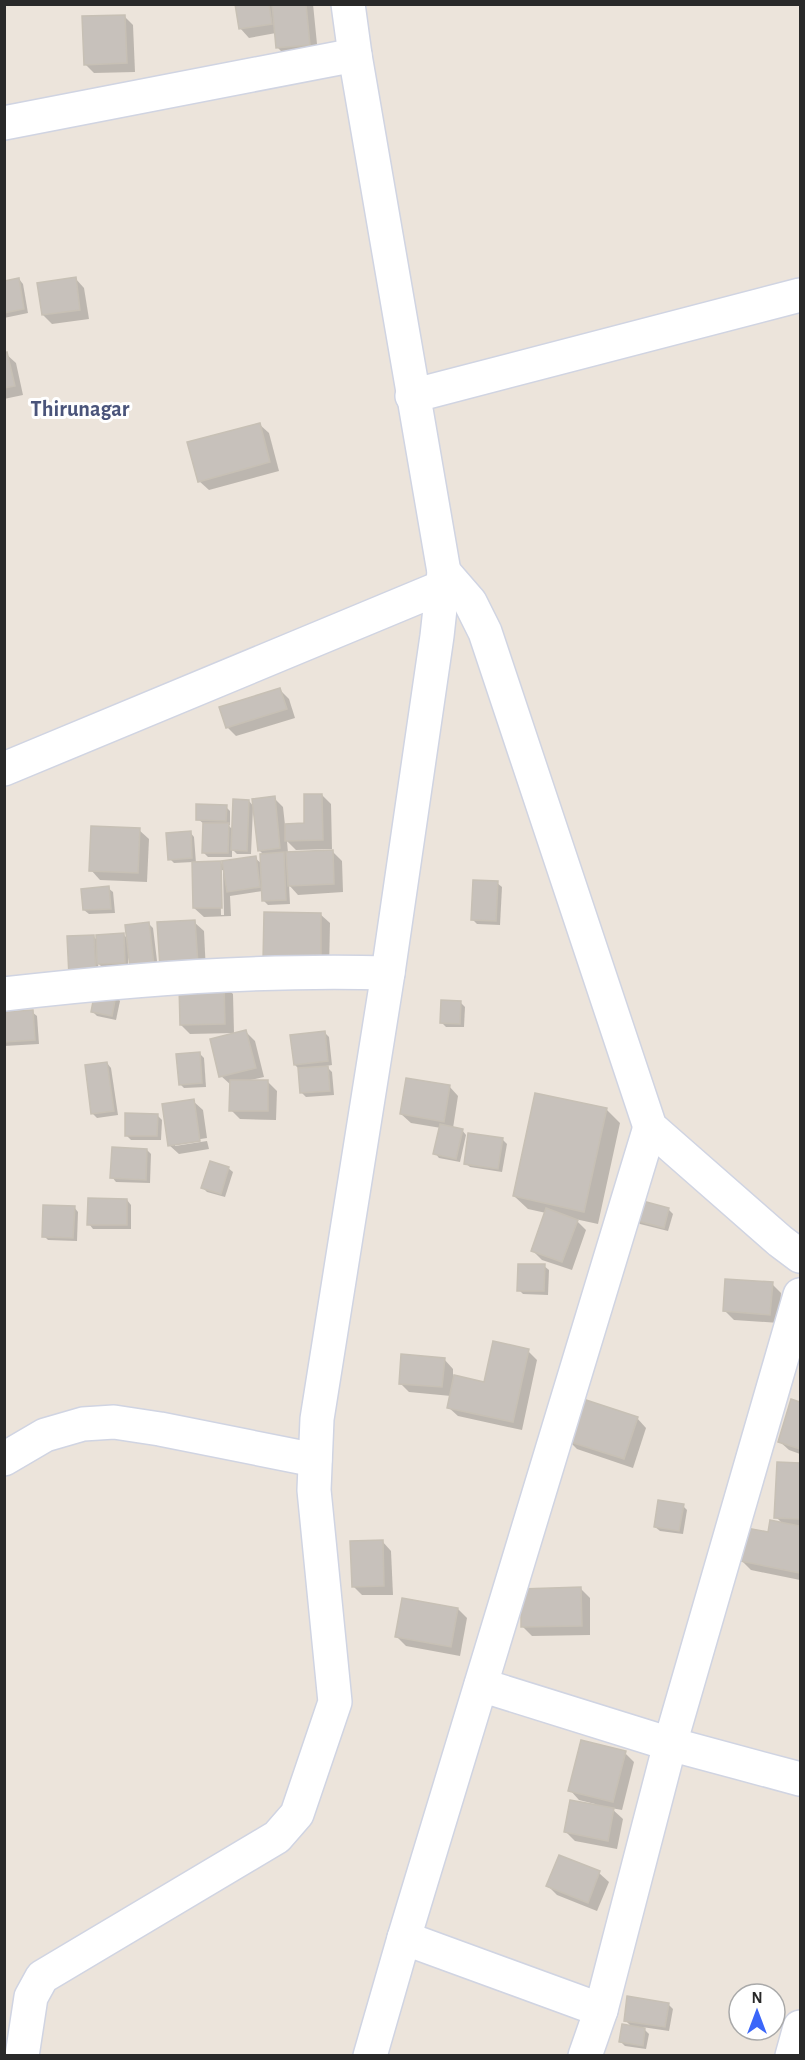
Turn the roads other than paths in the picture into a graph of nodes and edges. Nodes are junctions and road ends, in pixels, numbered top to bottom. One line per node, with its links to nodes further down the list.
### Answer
1 (348, 4): 2 (street)
2 (355, 55): 3 (street); 5 (street)
3 (4, 123)
4 (801, 296): 5 (street)
5 (412, 396): 6 (street)
6 (443, 580): 7 (street); 8 (street); 10 (street)
7 (4, 769)
8 (388, 973): 9 (street); 14 (street)
9 (4, 994)
10 (650, 1127): 11 (street); 15 (street)
11 (801, 1256)
12 (801, 1294): 16 (street)
13 (4, 1459): 14 (street)
14 (315, 1460): 21 (street)
15 (481, 1685): 16 (street); 18 (street)
16 (670, 1744): 17 (street); 19 (street)
17 (801, 1779)
18 (404, 1938): 19 (street); 22 (street)
19 (601, 2010): 23 (street)
20 (801, 2027): 24 (street)
21 (22, 2055)
22 (370, 2055)
23 (585, 2055)
24 (792, 2055)

